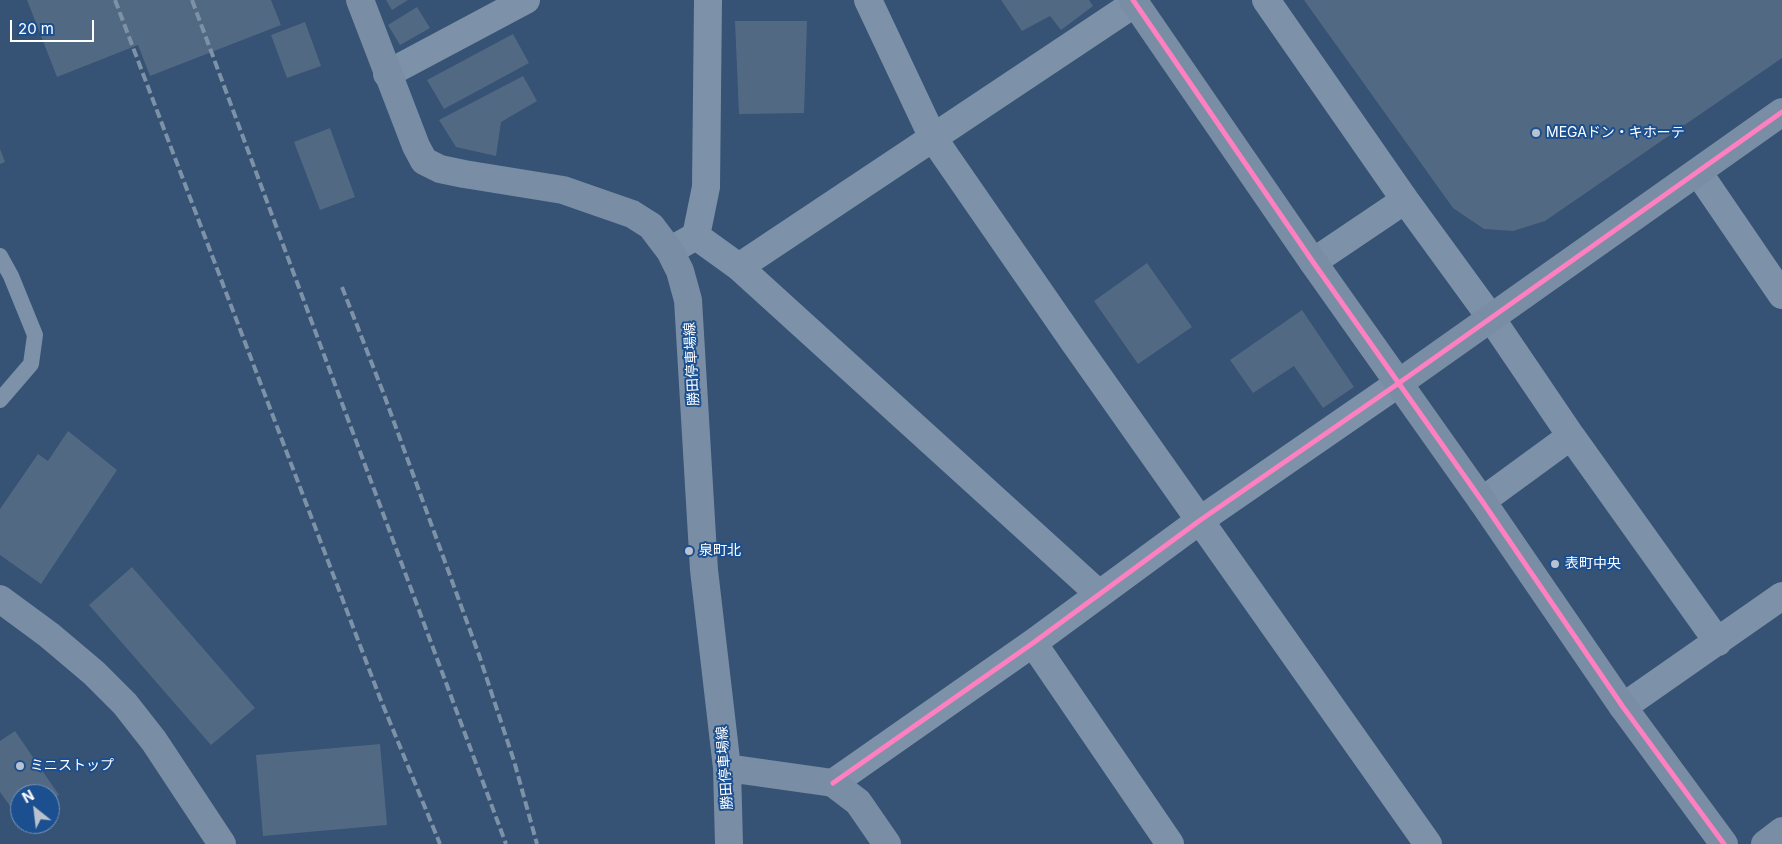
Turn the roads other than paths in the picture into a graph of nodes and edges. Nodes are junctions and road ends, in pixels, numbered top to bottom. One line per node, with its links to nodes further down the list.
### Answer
1 (360, 0): 7 (street, 勝田停車場線)
2 (526, 0): 7 (street)
3 (708, 0): 12 (street)
4 (868, 0): 9 (street)
5 (1266, 0): 11 (street)
6 (1134, 2): 9 (street); 15 (street)
7 (387, 74): 13 (street, 勝田停車場線)
8 (1782, 112): 10 (street)
9 (933, 138): 16 (street); 23 (street)
10 (1698, 172): 17 (street); 18 (street)
11 (1405, 200): 15 (street); 18 (street)
12 (696, 236): 13 (street); 16 (street)
13 (670, 251): 30 (street, 勝田停車場線)
14 (0, 256): 20 (lane)
15 (1313, 262): 19 (street)
16 (739, 267): 24 (street)
17 (1782, 295)
18 (1491, 318): 19 (street); 21 (street)
19 (1399, 383): 22 (street); 23 (street)
20 (0, 400)
21 (1571, 436): 22 (street); 27 (street)
22 (1482, 501): 29 (street)
23 (1199, 521): 24 (street); 37 (street)
24 (1098, 594): 28 (street)
25 (1782, 596): 27 (street)
26 (0, 599): 33 (street)
27 (1718, 642): 29 (street)
28 (1033, 643): 31 (street); 36 (street)
29 (1623, 708): 38 (street)
30 (728, 768): 31 (street); 34 (street, 勝田停車場線)
31 (833, 783): 35 (street)
32 (1782, 831): 39 (street)
33 (222, 844)
34 (728, 844)
35 (887, 844)
36 (1170, 844)
37 (1428, 844)
38 (1724, 844)
39 (1764, 844)

